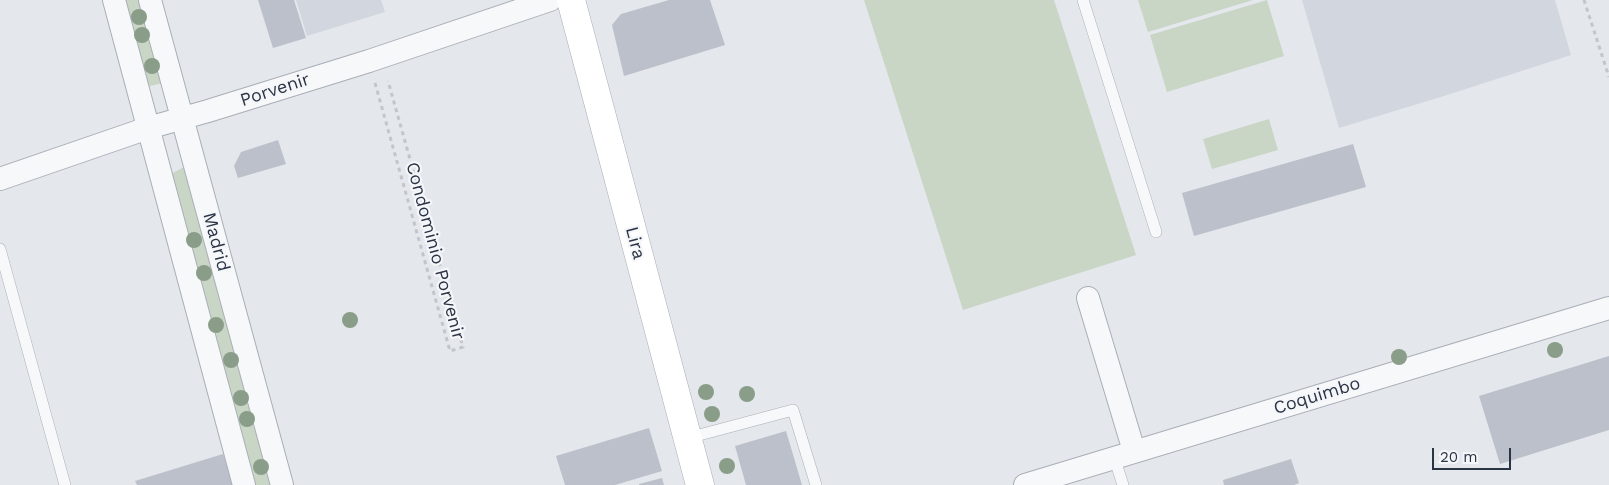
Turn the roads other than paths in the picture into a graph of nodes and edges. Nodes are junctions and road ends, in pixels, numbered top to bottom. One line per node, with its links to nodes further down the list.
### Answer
1 (114, 0): 7 (street, Madrid)
2 (150, 0): 6 (street, Madrid)
3 (550, 0): 6 (street, Porvenir)
4 (571, 0): 13 (main road, Lira)
5 (1083, 0): 9 (lane)
6 (182, 118): 7 (street, Porvenir); 17 (street, Madrid)
7 (148, 128): 8 (street, Porvenir); 16 (street, Madrid)
8 (0, 179)
9 (1156, 232)
10 (0, 249): 15 (lane)
11 (1088, 298): 14 (street)
12 (1609, 308): 14 (street, Coquimbo)
13 (688, 438): 18 (main road, Lira); 19 (lane)
14 (1124, 454): 20 (street, Coquimbo); 21 (lane)
15 (65, 485)
16 (244, 485)
17 (282, 485)
18 (700, 485)
19 (816, 485)
20 (1025, 485)
21 (1122, 485)

